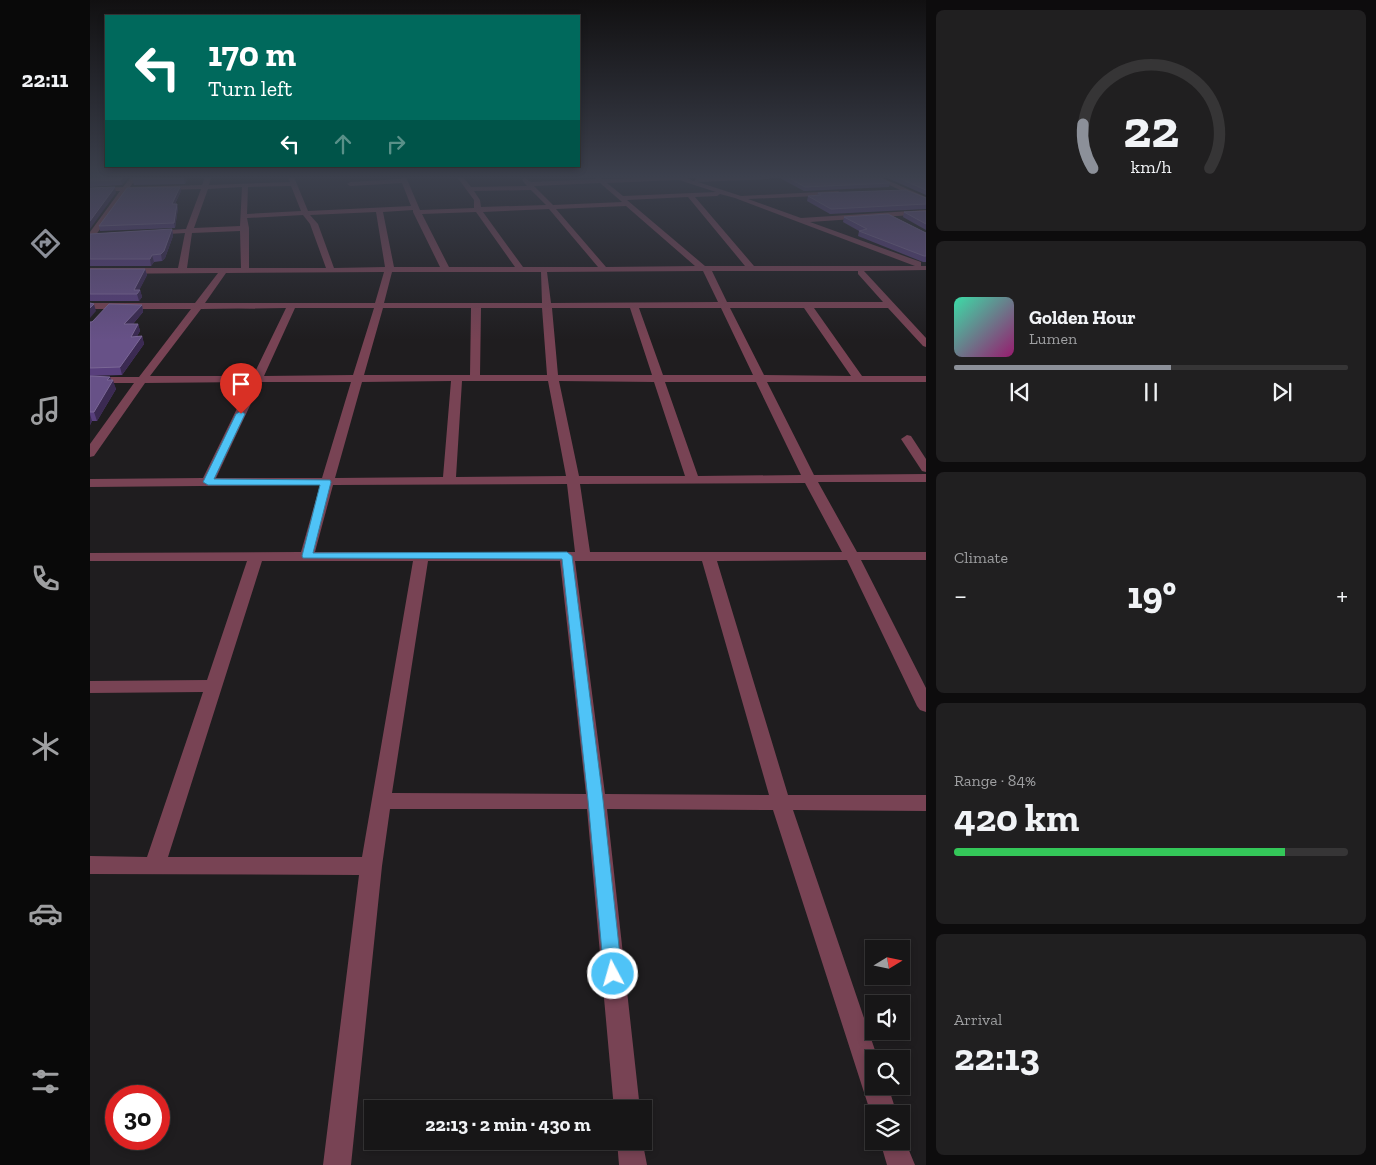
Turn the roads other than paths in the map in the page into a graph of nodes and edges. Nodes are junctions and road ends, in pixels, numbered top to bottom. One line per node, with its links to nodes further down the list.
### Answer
1 (198, 231): 11 (street)
2 (245, 231): 23 (street)
3 (317, 231): 18 (street)
4 (382, 231): 26 (street)
5 (427, 231): 19 (street)
6 (494, 231): 20 (street)
7 (572, 231): 15 (street)
8 (662, 231): 21 (street)
9 (720, 231): 16 (street)
10 (828, 231): 17 (street)
11 (189, 232): 12 (street); 22 (street)
12 (140, 234)
13 (90, 236): 14 (street)
14 (100, 236)
15 (604, 269): 20 (street); 24 (street)
16 (752, 269): 17 (street); 21 (street)
17 (926, 269): 27 (street)
18 (331, 270): 25 (street); 26 (street)
19 (446, 270): 20 (street); 26 (street)
20 (521, 270)
21 (706, 270): 24 (street); 27 (street); 31 (street)
22 (182, 271): 23 (street); 28 (street)
23 (245, 271): 25 (street)
24 (637, 271): 29 (street)
25 (299, 272): 26 (street); 30 (street)
26 (389, 272): 29 (street); 38 (street)
27 (861, 272): 33 (street)
28 (90, 273): 30 (street)
29 (544, 273): 40 (street)
30 (222, 274): 36 (street)
31 (722, 305): 32 (street); 41 (street); 50 (street)
32 (807, 305): 33 (street); 51 (street)
33 (890, 305): 43 (street)
34 (90, 306): 35 (street)
35 (107, 306): 36 (street); 42 (street)
36 (198, 306): 37 (street); 54 (street)
37 (292, 306): 38 (street); 55 (street)
38 (379, 306): 39 (street); 45 (street)
39 (476, 306): 40 (street); 47 (street)
40 (547, 306): 41 (street); 49 (street)
41 (634, 306): 48 (street)
42 (96, 319)
43 (922, 336): 44 (street)
44 (926, 344)
45 (359, 378): 46 (street); 55 (street); 64 (street)
46 (457, 378): 47 (street); 65 (street)
47 (475, 378): 49 (street)
48 (658, 378): 49 (street); 50 (street); 61 (street)
49 (553, 379): 62 (street)
50 (760, 379): 51 (street); 59 (street)
51 (859, 379): 52 (street)
52 (926, 379)
53 (90, 380): 54 (street)
54 (142, 380): 55 (street); 57 (street)
55 (257, 380): 63 (street)
56 (907, 439): 58 (street)
57 (90, 453)
58 (926, 468)
59 (809, 478): 60 (street); 61 (street); 70 (street)
60 (926, 478)
61 (693, 479): 62 (street)
62 (573, 480): 65 (street); 69 (street)
63 (208, 482): 64 (street); 66 (street)
64 (326, 482): 65 (street); 68 (street)
65 (449, 482)
66 (90, 483)
67 (708, 555): 69 (street); 70 (street); 81 (street)
68 (307, 556): 73 (street); 74 (street)
69 (575, 556): 74 (street); 78 (street)
70 (852, 556): 71 (street); 77 (street)
71 (926, 556)
72 (90, 557): 73 (street)
73 (256, 557): 75 (street)
74 (421, 557): 79 (street)
75 (213, 686): 76 (street); 83 (street)
76 (90, 687)
77 (926, 706)
78 (596, 800): 79 (street); 81 (street); 86 (street)
79 (381, 801): 84 (street)
80 (926, 803): 81 (street)
81 (780, 804): 85 (street)
82 (90, 865): 83 (street)
83 (155, 865): 84 (street)
84 (372, 866): 89 (street)
85 (865, 1058)
86 (626, 1100)
87 (631, 1150): 90 (street)
88 (896, 1150): 91 (street)
89 (337, 1165)
90 (633, 1165)
91 (901, 1165)

